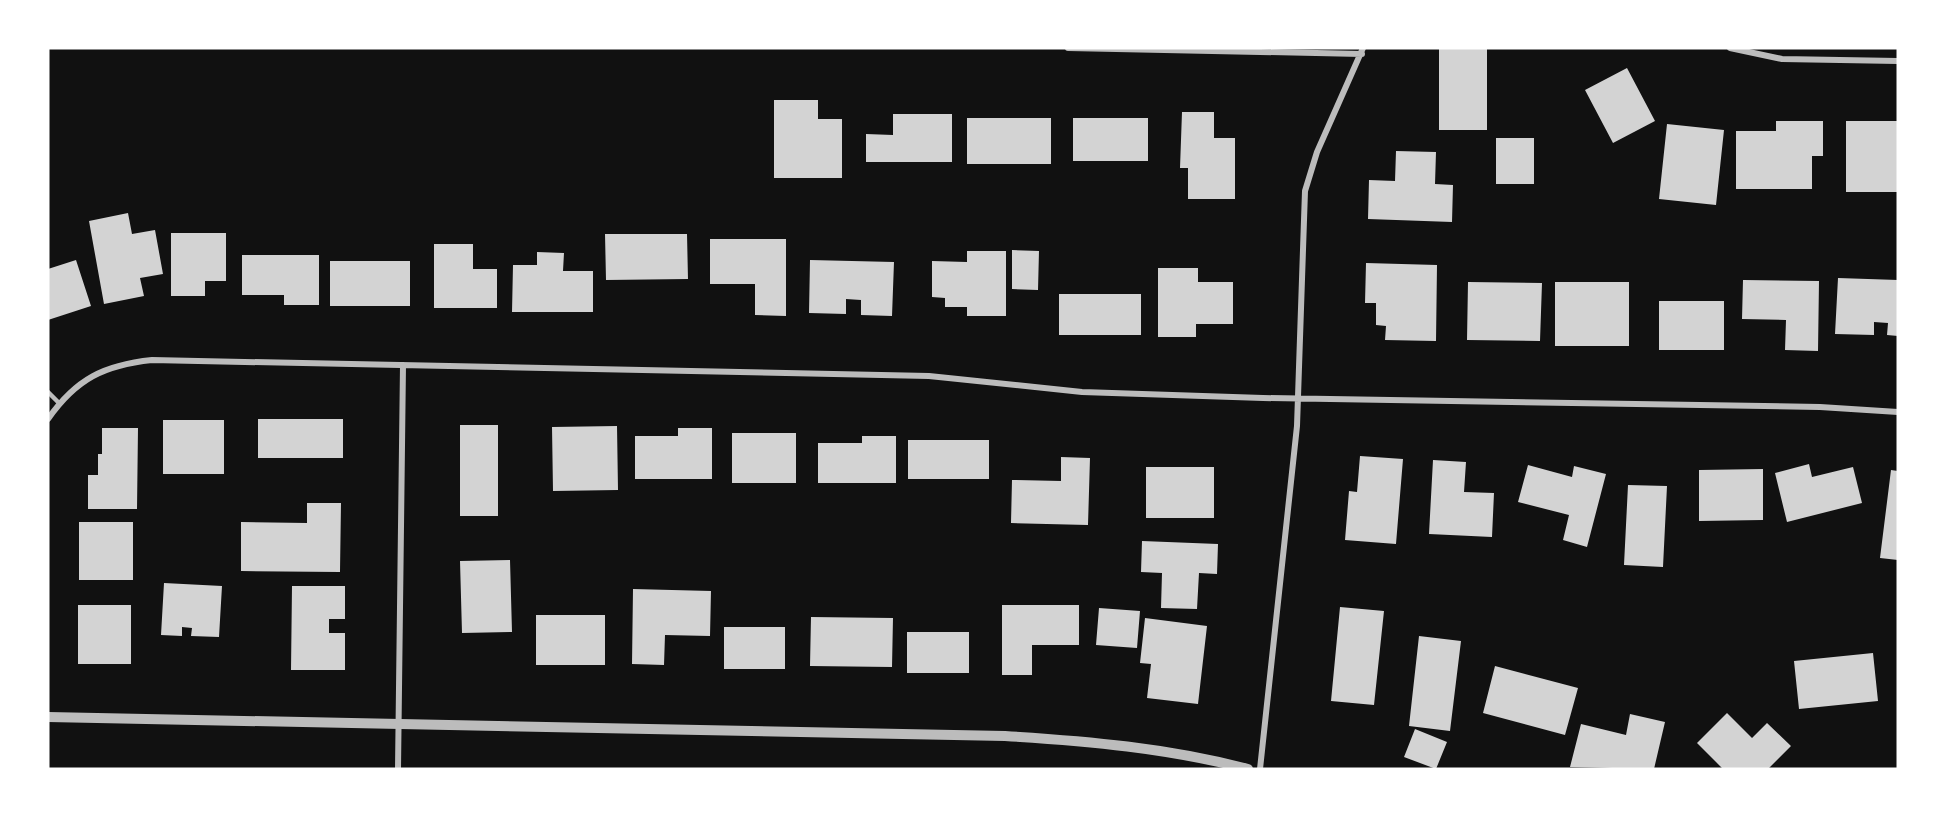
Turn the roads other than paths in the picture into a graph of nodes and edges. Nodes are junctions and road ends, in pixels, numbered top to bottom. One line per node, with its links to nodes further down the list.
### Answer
1 (1068, 48): 3 (street)
2 (1730, 48): 4 (street)
3 (1362, 51): 7 (street)
4 (1898, 61)
5 (403, 365): 7 (street); 8 (street); 12 (street)
6 (48, 392): 8 (lane)
7 (1299, 399): 9 (street); 15 (street)
8 (59, 403): 10 (street)
9 (1898, 412)
10 (48, 419)
11 (48, 717): 12 (street)
12 (399, 724): 13 (street); 14 (street)
13 (398, 769)
14 (1248, 769)
15 (1260, 769)

